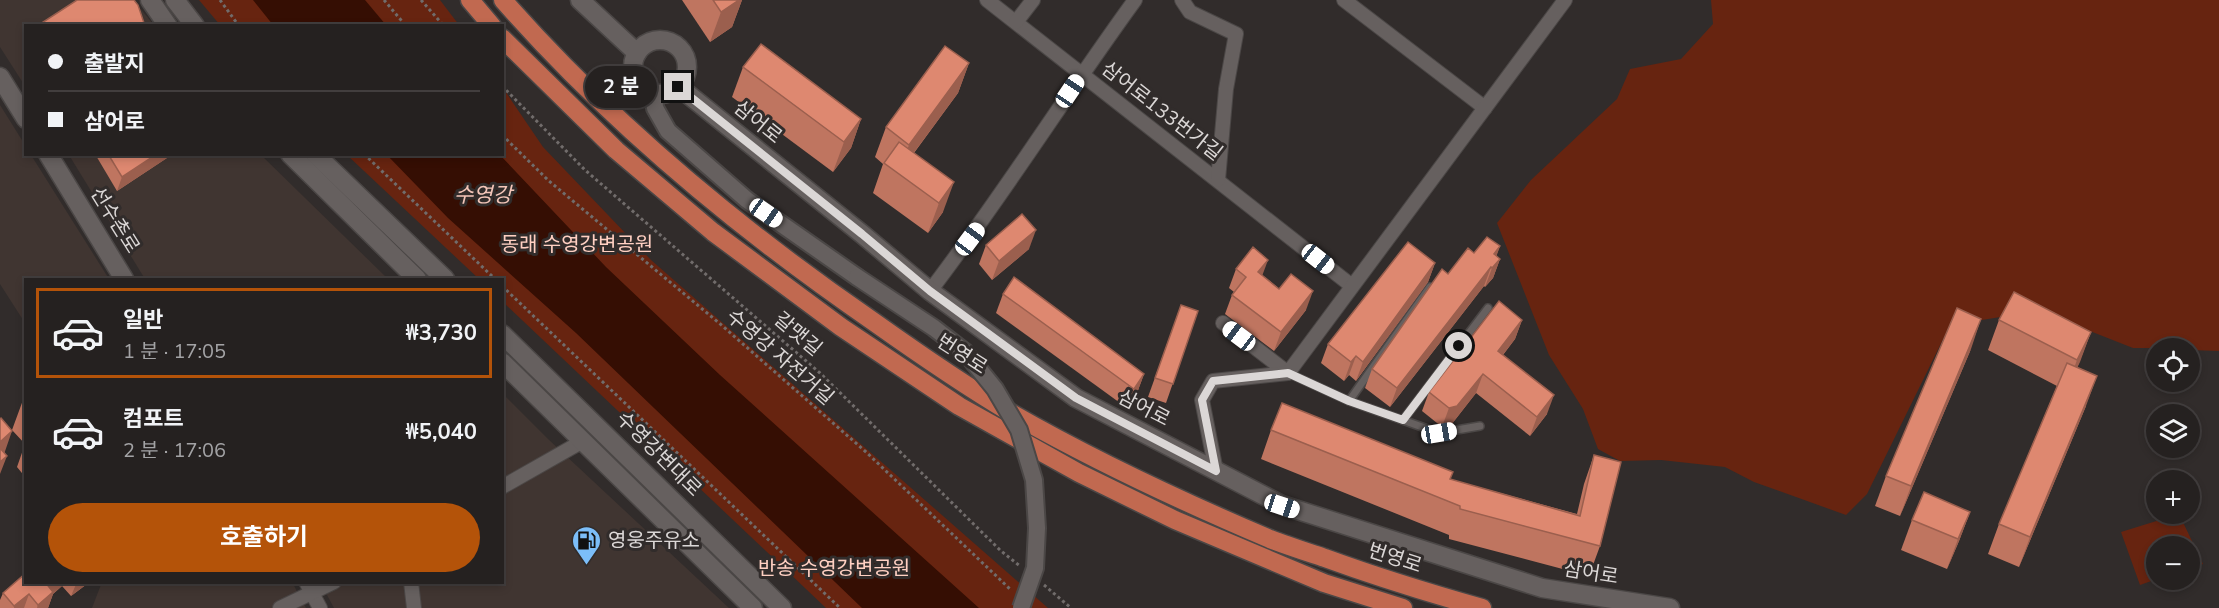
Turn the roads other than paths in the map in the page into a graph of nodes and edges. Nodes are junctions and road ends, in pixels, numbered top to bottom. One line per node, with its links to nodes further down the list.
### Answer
1 (150, 0): 13 (main road)
2 (175, 0): 14 (main road)
3 (470, 0): 15 (highway)
4 (503, 0): 55 (highway, 번영로)
5 (580, 0): 17 (main road)
6 (987, 0): 12 (street, 삼어로133번가길)
7 (1033, 0): 12 (street)
8 (1135, 0): 18 (street)
9 (1182, 0): 27 (street, 삼어로133번가길)
10 (1344, 0): 22 (street)
11 (1565, 0): 22 (street)
12 (1016, 22): 18 (street, 삼어로133번가길)
13 (167, 24)
14 (193, 24)
15 (490, 24)
16 (504, 40): 54 (highway)
17 (637, 52): 20 (main road); 21 (main road)
18 (1082, 73): 27 (street, 삼어로133번가길); 33 (street)
19 (0, 77): 23 (main road)
20 (678, 87): 21 (main road); 33 (main road, 삼어로)
21 (654, 93): 53 (street, bridge)
22 (1485, 108): 31 (street)
23 (24, 116)
24 (49, 156): 28 (main road, 선수촌로)
25 (292, 156): 29 (main road)
26 (317, 156): 30 (main road)
27 (1218, 180): 31 (street, 삼어로133번가길)
28 (123, 278)
29 (416, 278)
30 (444, 278)
31 (1352, 286): 38 (street)
32 (1430, 287): 39 (lane)
33 (930, 291): 43 (main road, 삼어로)
34 (1488, 308): 40 (lane)
35 (1223, 323): 38 (street)
36 (504, 336): 52 (main road, 수영강변대로)
37 (504, 364): 42 (main road)
38 (1288, 373): 39 (lane); 43 (street)
39 (1349, 401): 40 (lane)
40 (1403, 420): 41 (lane)
41 (1480, 426)
42 (583, 441): 44 (street); 51 (main road)
43 (1216, 471): 56 (main road, 삼어로)
44 (504, 486)
45 (326, 584): 47 (street)
46 (411, 584): 50 (street)
47 (309, 588): 48 (street); 49 (street)
48 (280, 608)
49 (320, 608)
50 (414, 608)
51 (753, 608)
52 (782, 608)
53 (1022, 608)
54 (1403, 608)
55 (1482, 608)
56 (1670, 608)

